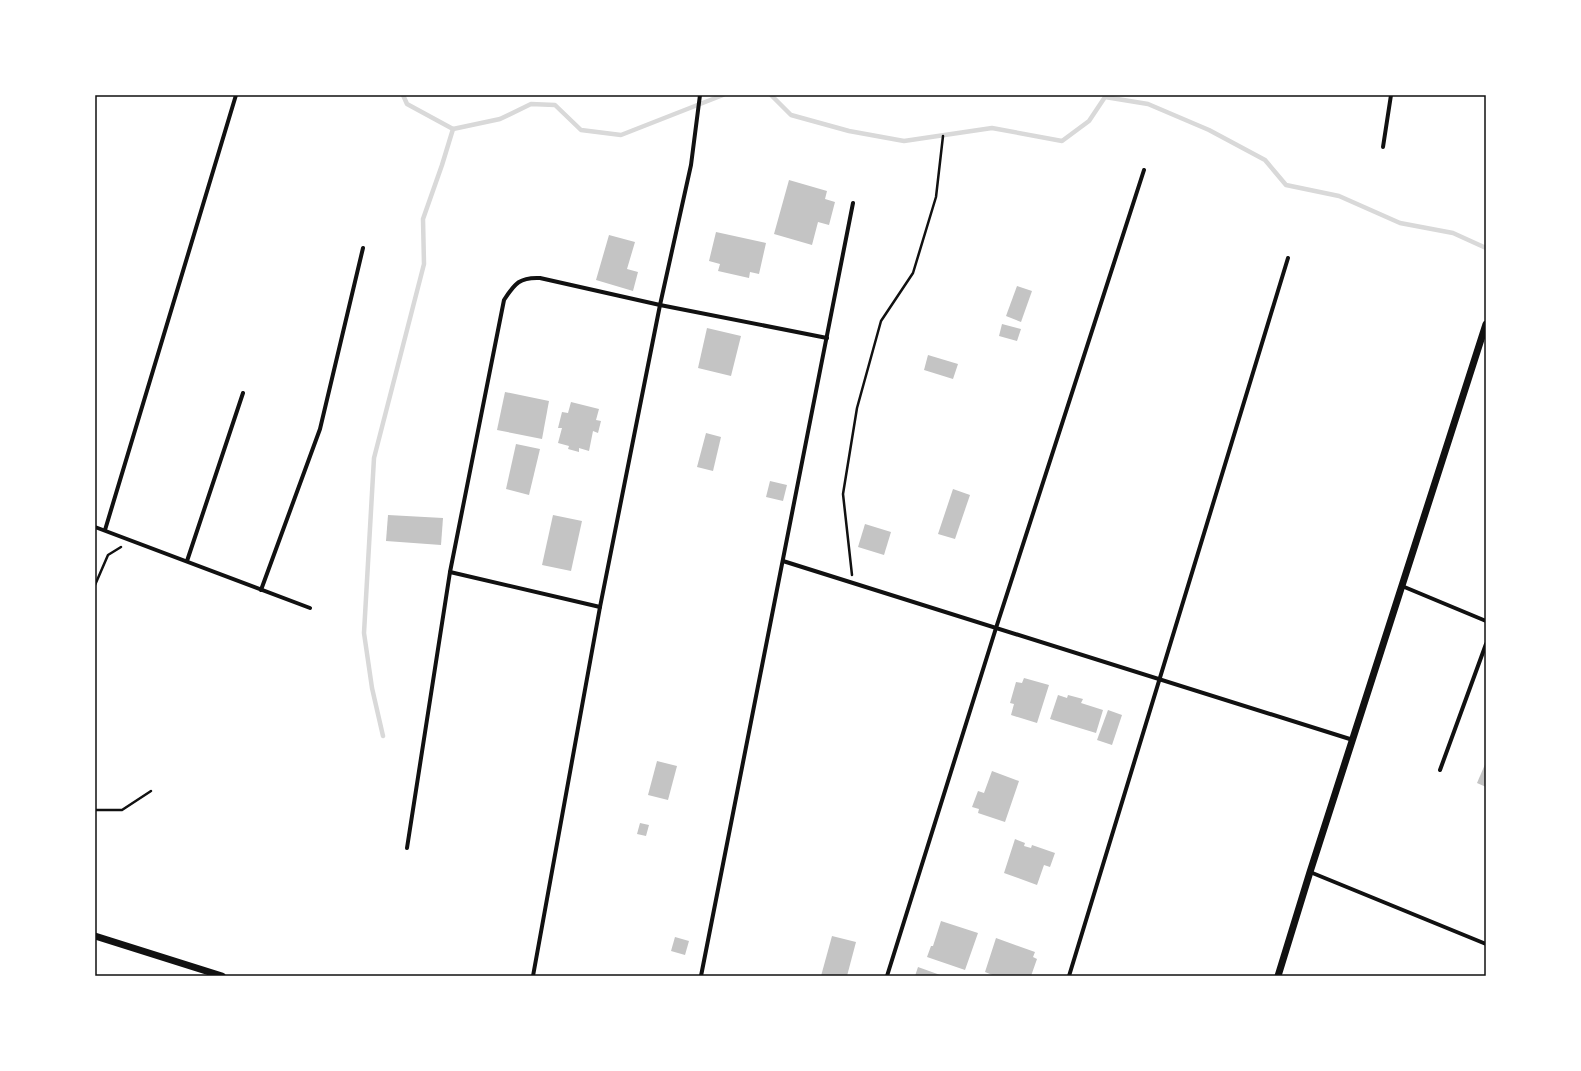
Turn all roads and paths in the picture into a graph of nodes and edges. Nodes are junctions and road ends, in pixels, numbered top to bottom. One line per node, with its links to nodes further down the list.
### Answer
1 (236, 95): 15 (street)
2 (700, 95): 10 (street)
3 (1391, 95): 5 (street)
4 (943, 136): 20 (path)
5 (1383, 147)
6 (1144, 170): 27 (street)
7 (852, 203): 12 (street)
8 (363, 248): 23 (street)
9 (1288, 258): 29 (street)
10 (660, 305): 12 (street); 19 (street); 24 (street)
11 (1486, 324): 22 (street)
12 (827, 338): 18 (street)
13 (243, 393): 17 (street)
14 (95, 527): 15 (street)
15 (105, 530): 16 (street)
16 (132, 540): 17 (street); 21 (path)
17 (187, 561): 23 (street)
18 (783, 561): 20 (street); 40 (street)
19 (450, 572): 24 (street); 34 (street)
20 (853, 583): 27 (street)
21 (95, 585)
22 (1402, 586): 26 (street); 30 (street)
23 (261, 590): 25 (street)
24 (600, 607): 39 (street)
25 (310, 608)
26 (1486, 621)
27 (996, 628): 29 (street); 41 (street)
28 (1486, 644): 31 (street)
29 (1159, 679): 30 (street); 42 (street)
30 (1352, 740): 35 (street)
31 (1440, 770)
32 (151, 791): 33 (path)
33 (95, 810)
34 (407, 848)
35 (1310, 872): 37 (street); 43 (street)
36 (95, 936): 38 (street)
37 (1486, 944)
38 (222, 976)
39 (533, 976)
40 (701, 976)
41 (887, 976)
42 (1069, 976)
43 (1278, 976)

